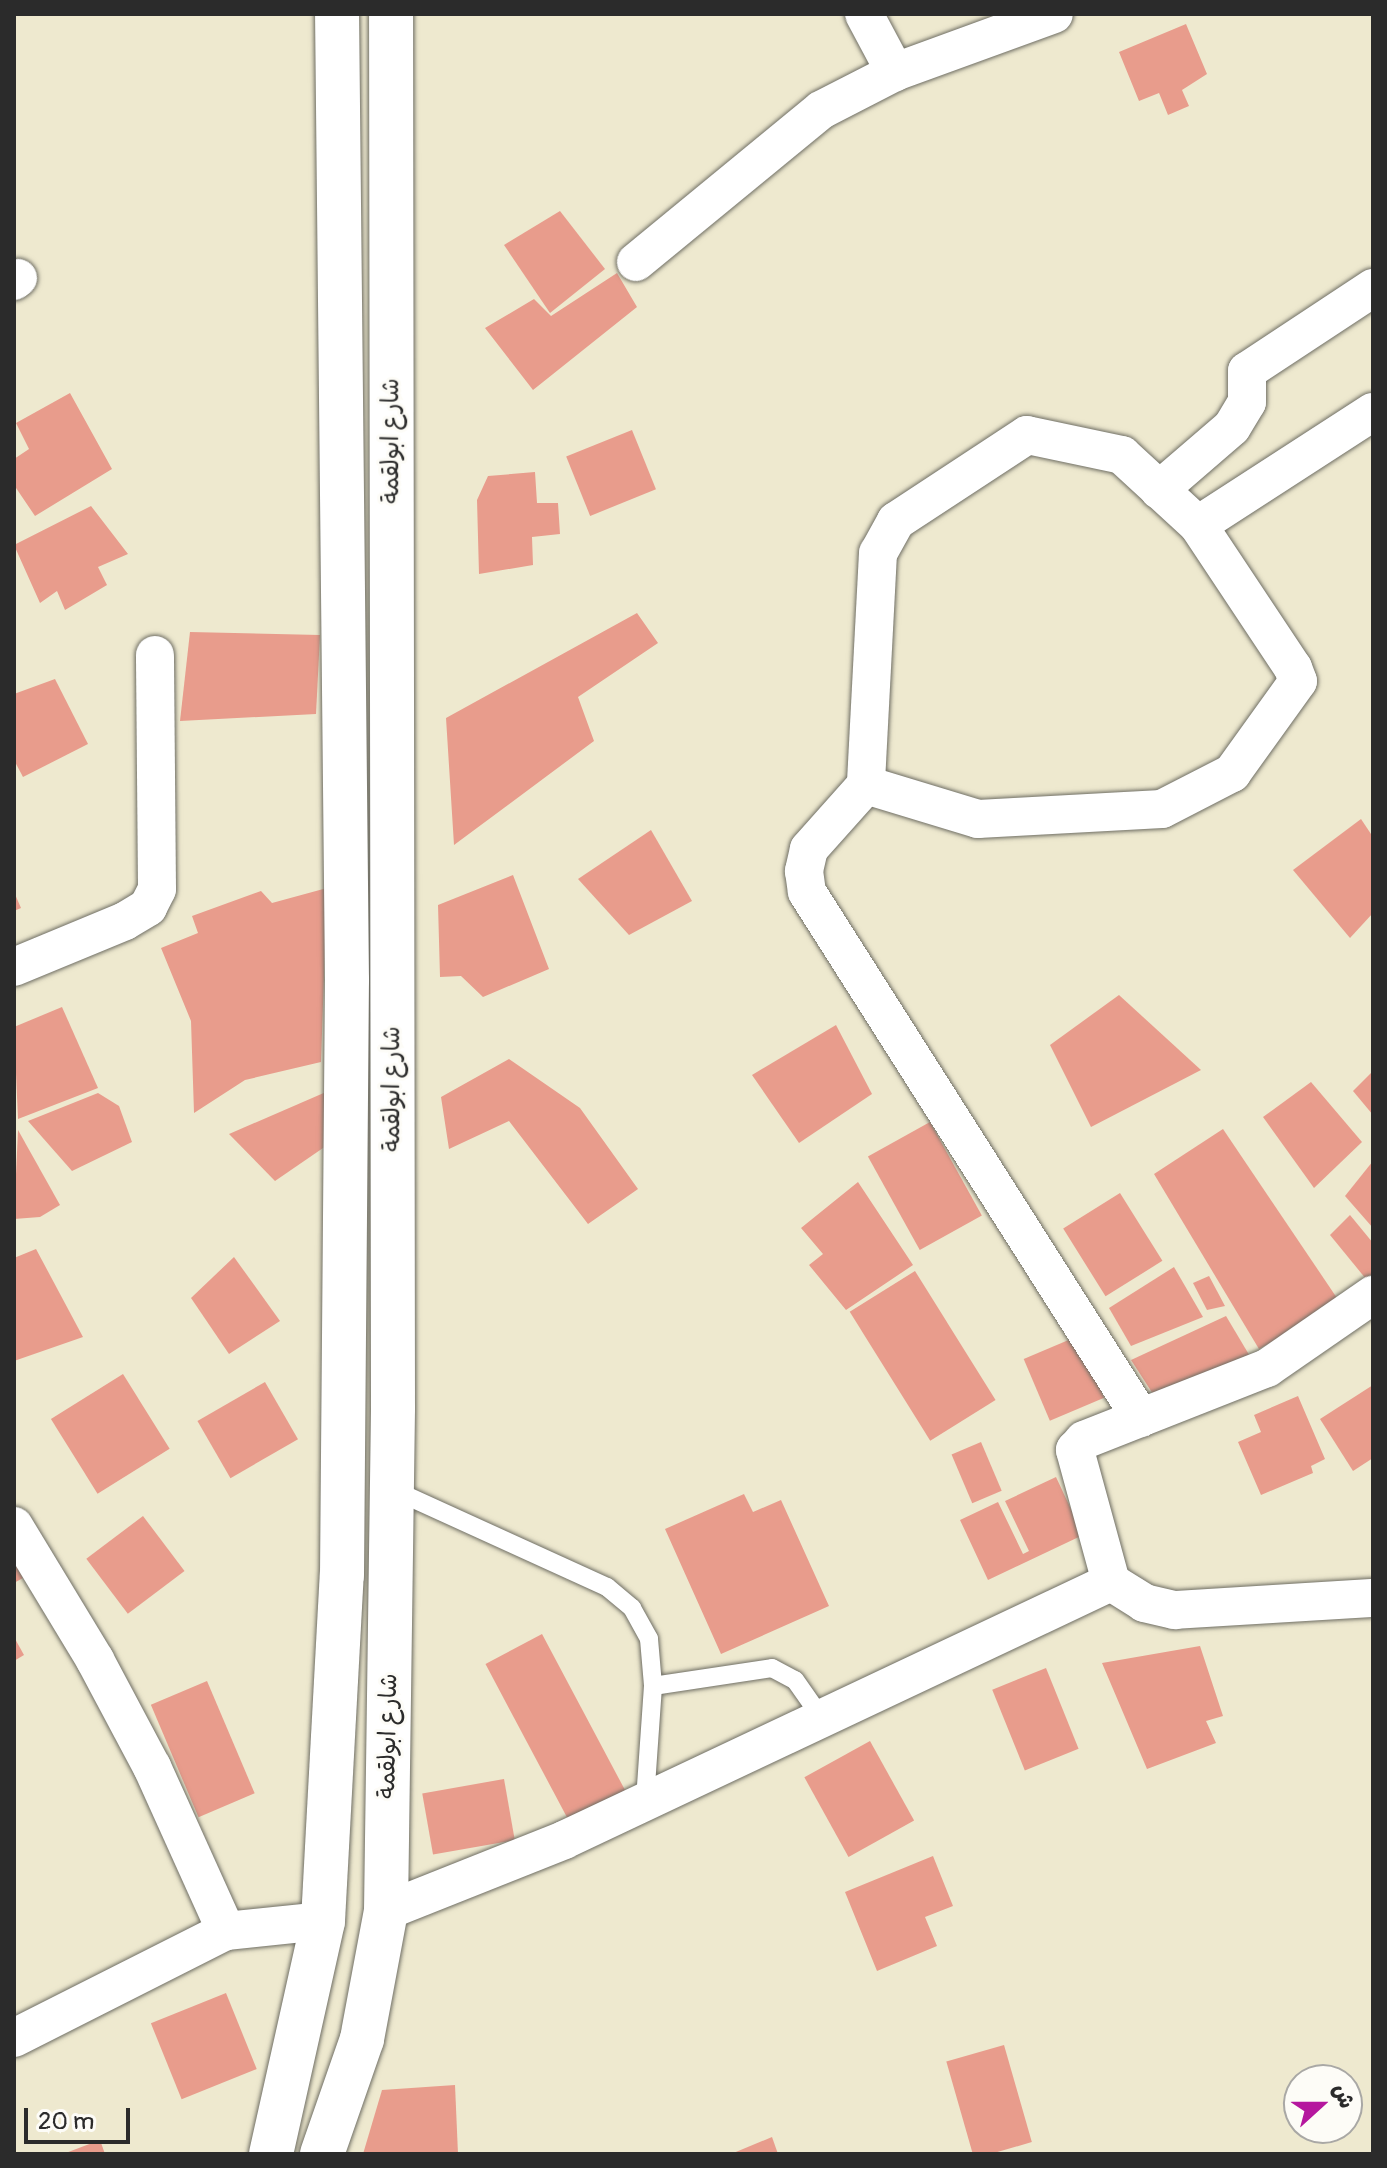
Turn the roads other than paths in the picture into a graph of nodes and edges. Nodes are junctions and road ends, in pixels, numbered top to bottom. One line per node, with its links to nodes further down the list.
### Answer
1 (337, 14): 24 (street, شارع ابولقمة)
2 (391, 14): 16 (street, شارع ابولقمة)
3 (864, 14): 5 (street)
4 (1054, 14): 5 (street)
5 (895, 72): 6 (street)
6 (636, 262)
7 (1373, 288): 9 (street)
8 (1373, 412): 10 (street)
9 (1159, 490): 10 (street); 12 (street)
10 (1198, 525): 12 (street)
11 (155, 655): 13 (street)
12 (866, 785): 15 (street)
13 (14, 967)
14 (1373, 1295): 15 (street)
15 (1141, 1418): 18 (street)
16 (391, 1489): 20 (lane); 23 (street, شارع ابولقمة)
17 (14, 1526): 25 (street)
18 (1111, 1582): 19 (street); 21 (street)
19 (1373, 1598)
20 (653, 1686): 21 (lane); 22 (lane)
21 (821, 1717): 22 (street)
22 (645, 1801): 23 (street)
23 (386, 1911): 28 (street, شارع ابولقمة)
24 (323, 1921): 25 (street); 27 (street, شارع ابولقمة)
25 (226, 1931): 26 (street)
26 (14, 2038)
27 (271, 2154)
28 (322, 2154)

